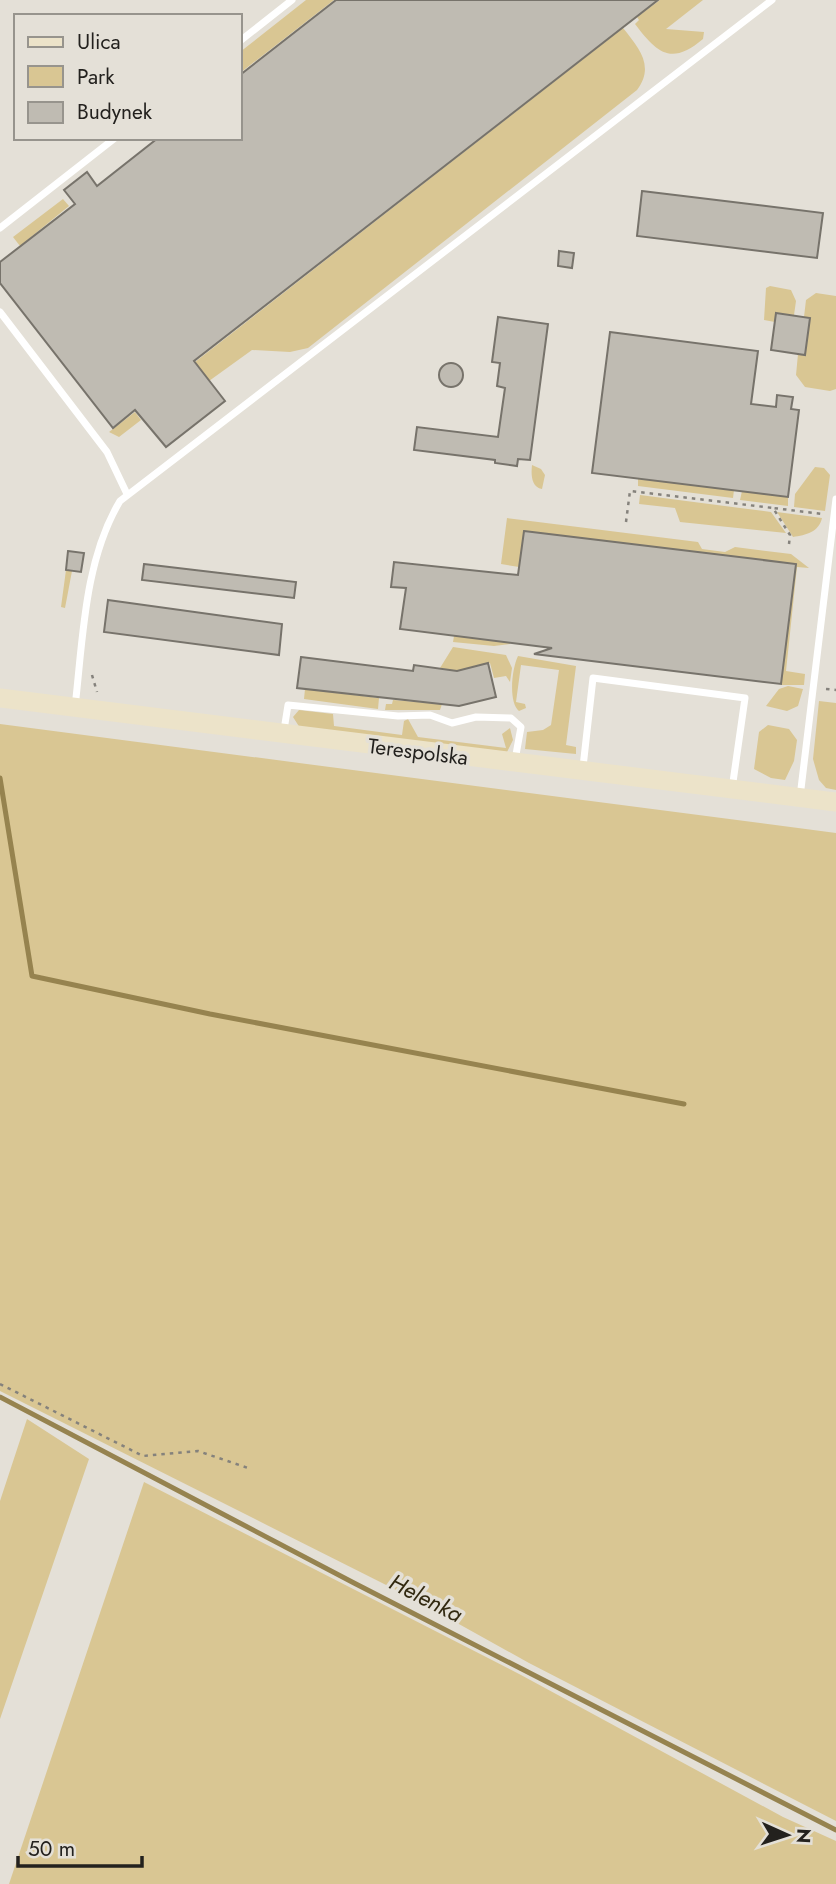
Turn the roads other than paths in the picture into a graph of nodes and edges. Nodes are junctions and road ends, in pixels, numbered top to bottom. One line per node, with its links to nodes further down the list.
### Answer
1 (292, 0): 3 (lane)
2 (772, 0): 7 (lane)
3 (242, 39)
4 (112, 140): 5 (lane)
5 (0, 228)
6 (0, 312): 7 (lane)
7 (127, 494): 11 (lane)
8 (836, 499): 9 (lane)
9 (832, 555): 16 (lane)
10 (0, 698): 11 (street, Terespolska)
11 (75, 708): 12 (street, Terespolska)
12 (284, 735): 13 (street, Terespolska); 13 (lane)
13 (514, 764): 14 (street, Terespolska)
14 (582, 772): 15 (street, Terespolska); 15 (lane)
15 (732, 789): 16 (street, Terespolska)
16 (800, 797): 17 (street, Terespolska)
17 (836, 802)

